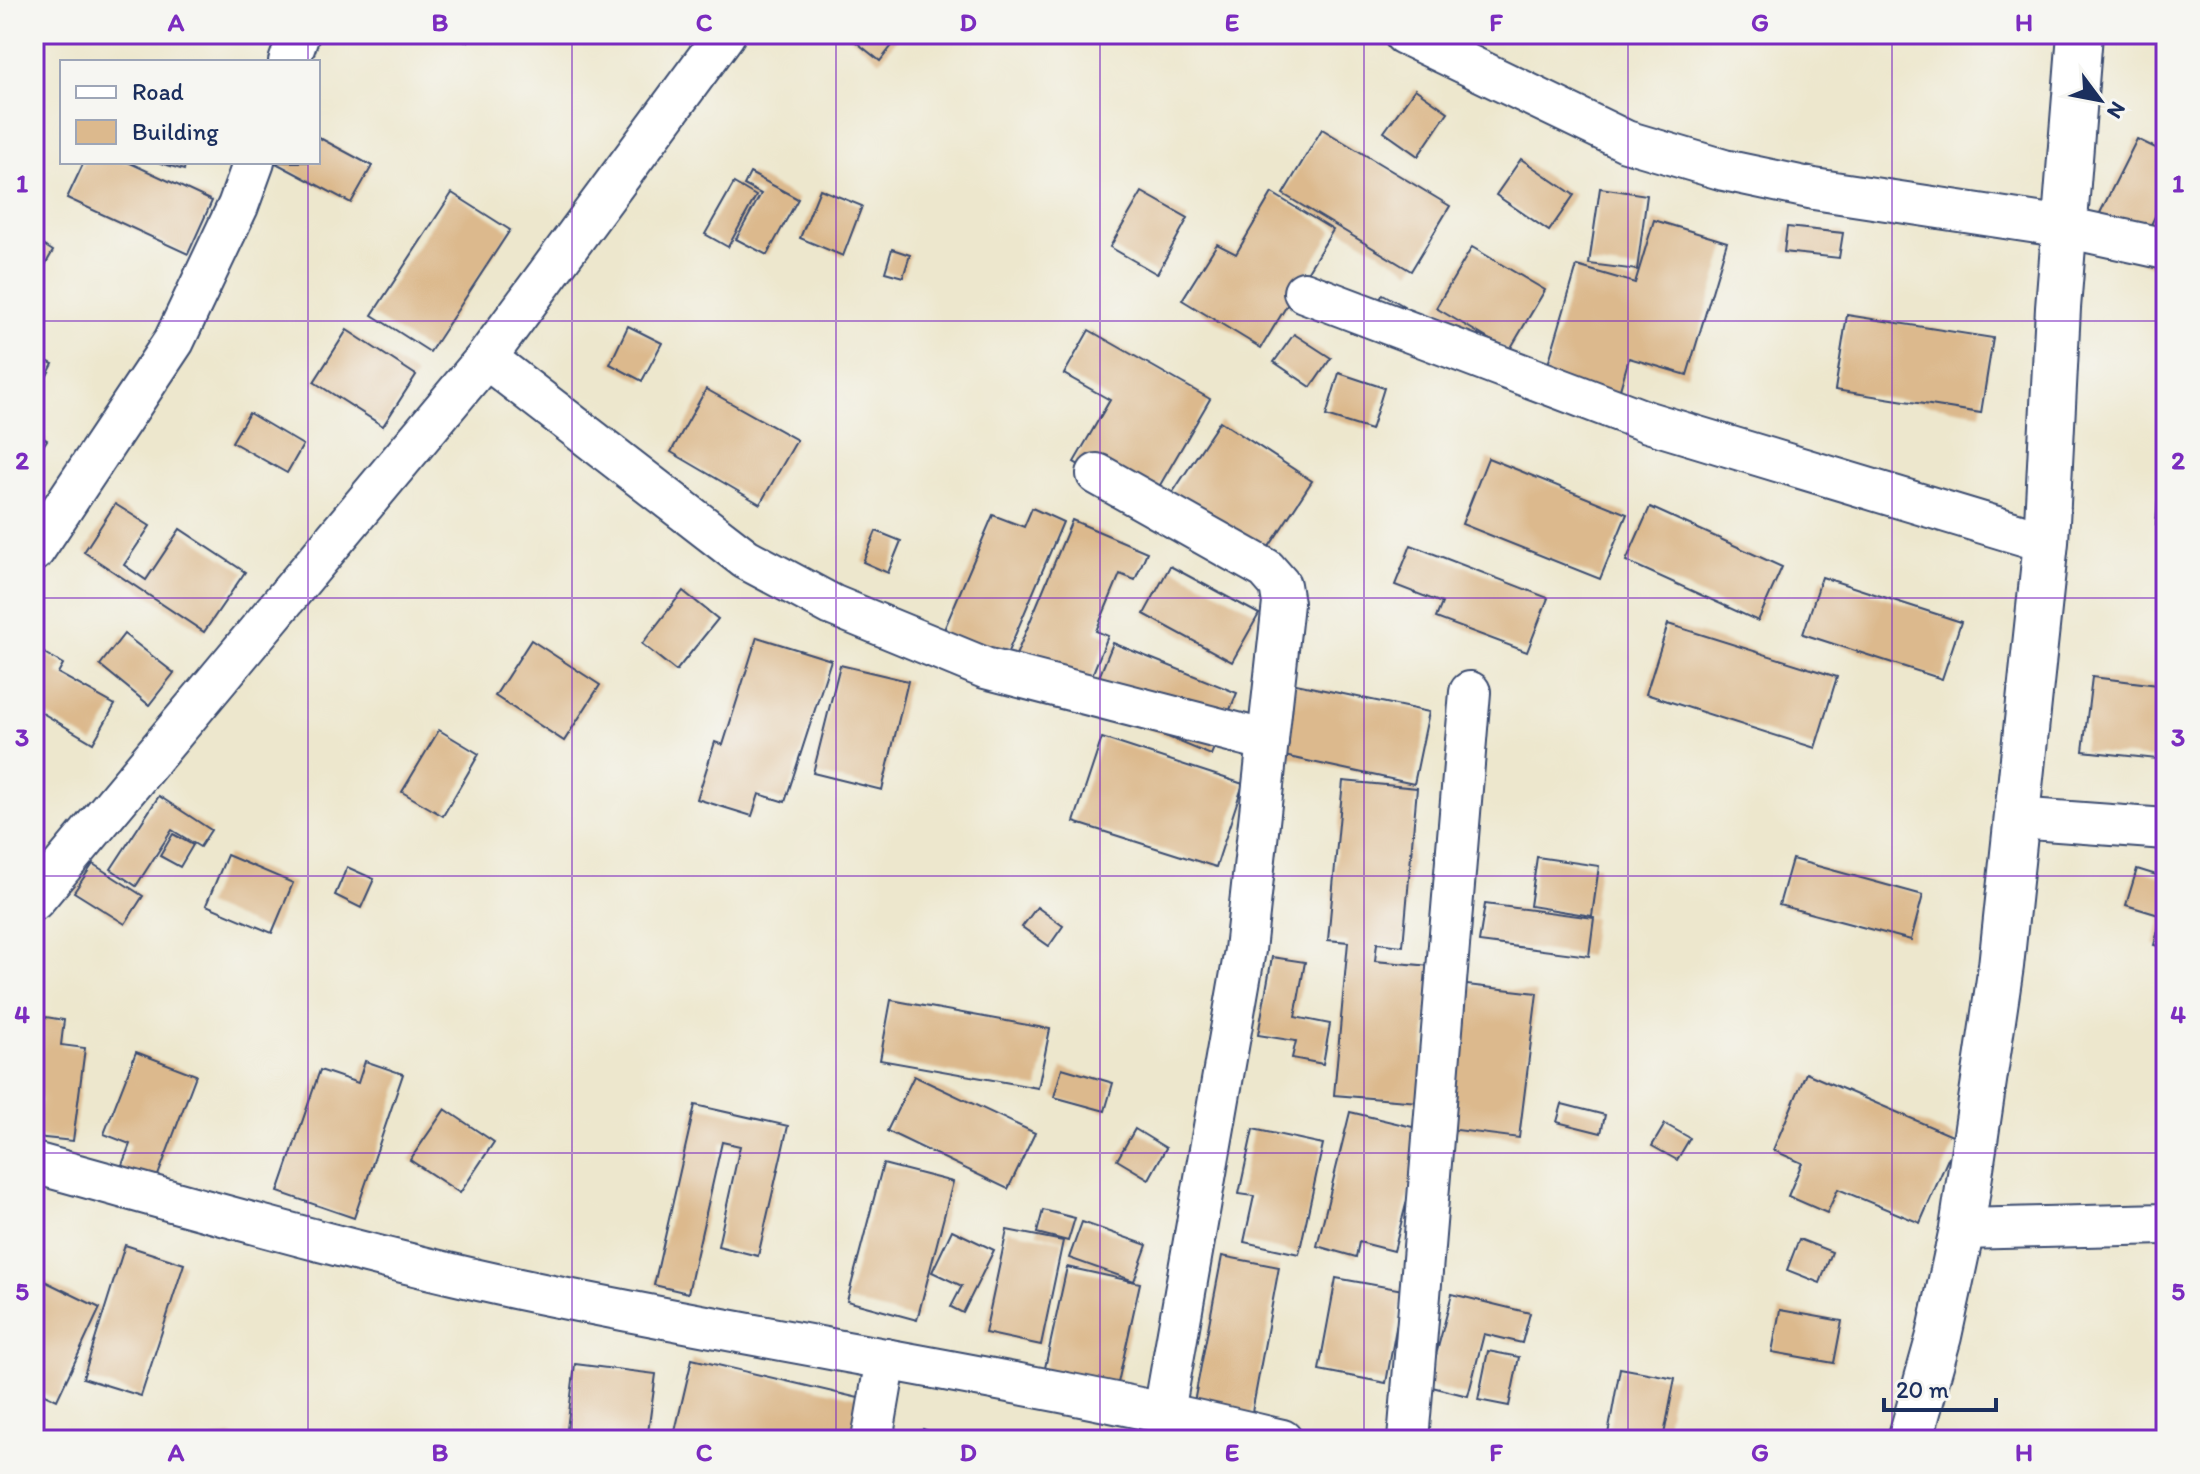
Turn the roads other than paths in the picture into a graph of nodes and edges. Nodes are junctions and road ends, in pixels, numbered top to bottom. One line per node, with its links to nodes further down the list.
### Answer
1 (299, 34): 5 (street)
2 (725, 34): 10 (street)
3 (1404, 34): 7 (street)
4 (2080, 34): 7 (street)
5 (290, 60)
6 (253, 164): 13 (street)
7 (2065, 227): 8 (street); 12 (street)
8 (2166, 249)
9 (1304, 292): 12 (street)
10 (486, 358): 15 (street); 18 (street)
11 (1097, 474): 15 (street)
12 (2046, 542): 16 (street)
13 (34, 551)
14 (1470, 692): 26 (street)
15 (1268, 741): 23 (street)
16 (2017, 818): 17 (street); 21 (street)
17 (2166, 829)
18 (34, 900)
19 (34, 1163): 22 (street)
20 (2166, 1224): 21 (street)
21 (1962, 1229): 27 (street)
22 (886, 1359): 23 (street); 24 (street)
23 (1187, 1424): 25 (street)
24 (872, 1440)
25 (1282, 1440)
26 (1408, 1440)
27 (1910, 1440)

